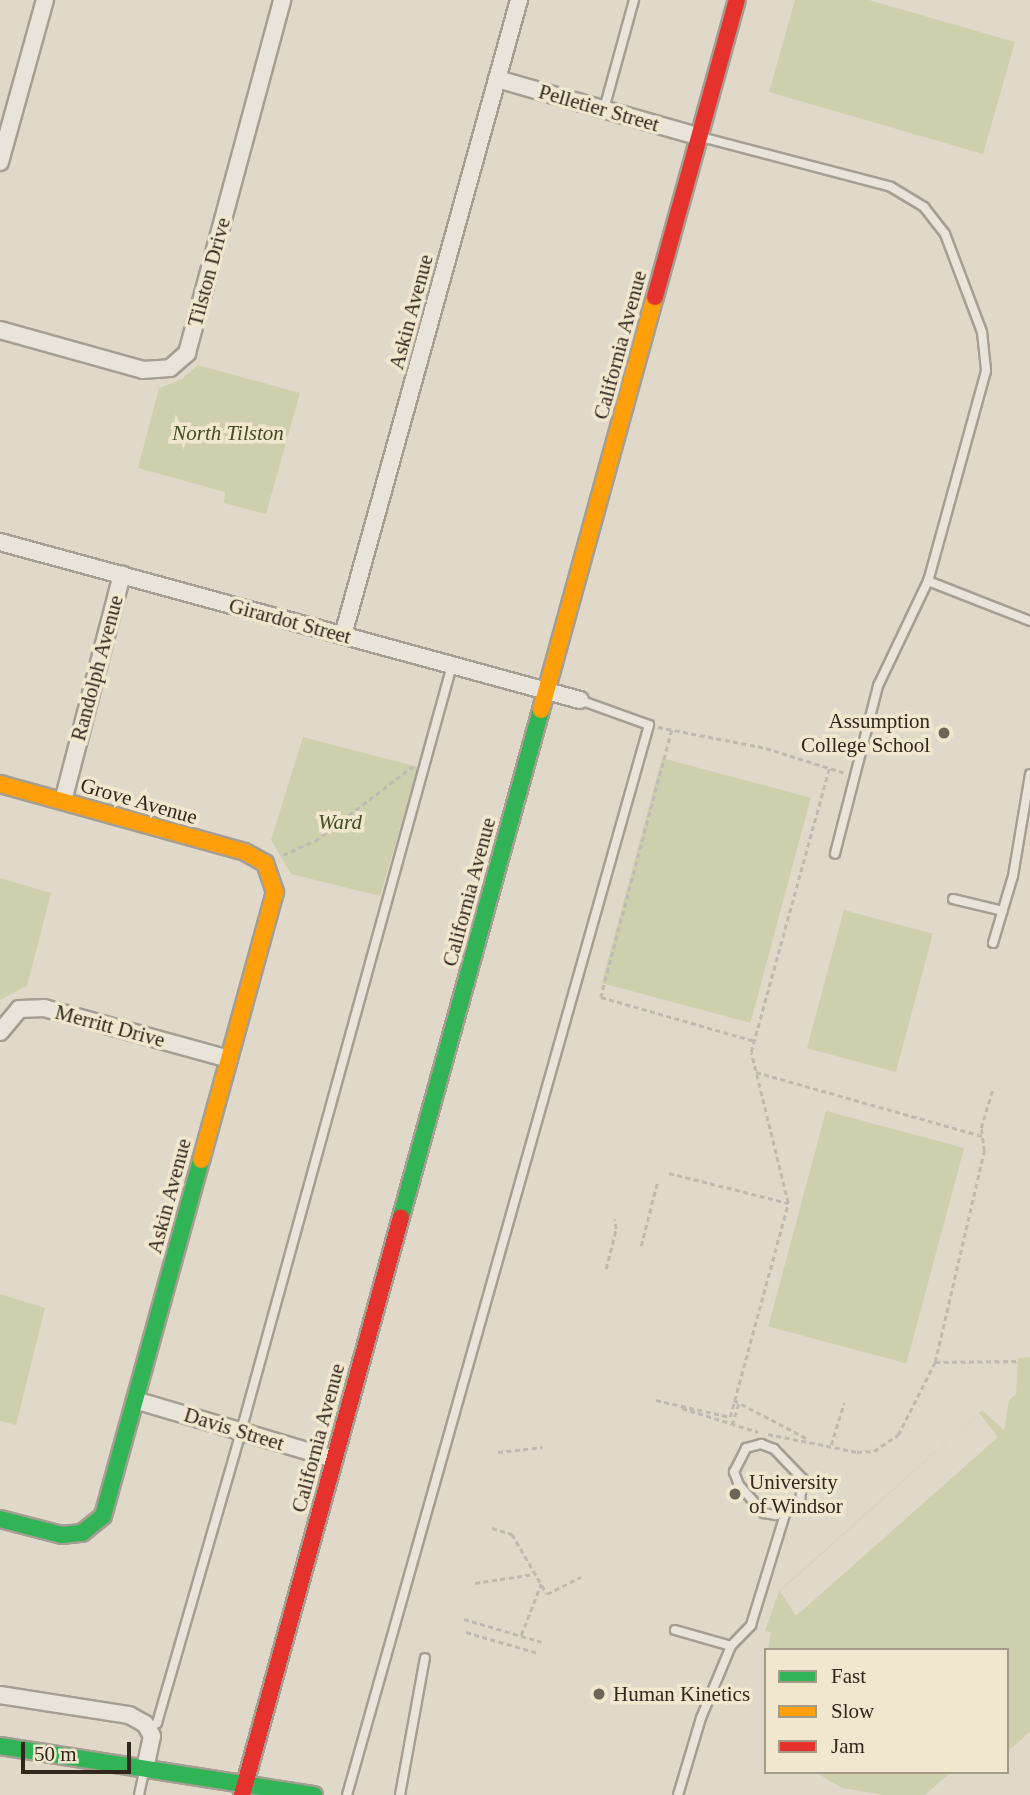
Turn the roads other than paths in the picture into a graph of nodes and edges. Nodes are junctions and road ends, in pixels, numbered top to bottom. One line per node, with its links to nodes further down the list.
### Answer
1 (45, 0): 9 (street)
2 (282, 0): 10 (street, Tilston Drive)
3 (519, 0): 6 (street, Askin Avenue)
4 (634, 0): 7 (lane)
5 (737, 0): 8 (street, California Avenue)
6 (497, 79): 7 (street, Pelletier Street); 15 (street, Askin Avenue)
7 (604, 110): 8 (street, Pelletier Street)
8 (700, 137): 13 (lane); 17 (street, California Avenue)
9 (0, 162)
10 (0, 330)
11 (0, 542): 12 (street, Girardot Street)
12 (122, 575): 15 (street, Girardot Street); 21 (street, Randolph Avenue)
13 (928, 581): 14 (lane); 22 (lane)
14 (1030, 621)
15 (343, 635): 16 (street, Girardot Street)
16 (452, 665): 17 (street, Girardot Street); 30 (lane)
17 (546, 691): 18 (street, Girardot Street); 31 (street, California Avenue)
18 (580, 700): 44 (lane)
19 (1030, 774): 25 (lane)
20 (0, 784): 21 (street, Grove Avenue)
21 (63, 801): 23 (street, Grove Avenue)
22 (835, 854)
23 (271, 861): 28 (street, Askin Avenue)
24 (953, 899): 25 (lane)
25 (1003, 911): 26 (lane)
26 (993, 943)
27 (0, 1032): 28 (street, Merritt Drive)
28 (229, 1059): 29 (street, Askin Avenue)
29 (135, 1400): 30 (street, Davis Street); 33 (street, Askin Avenue)
30 (239, 1431): 31 (street, Davis Street); 38 (lane)
31 (334, 1459): 41 (street, California Avenue)
32 (786, 1510): 32 (lane); 35 (lane)
33 (0, 1519)
34 (675, 1630): 35 (lane)
35 (731, 1646): 46 (lane)
36 (425, 1658): 45 (lane)
37 (0, 1695): 38 (street)
38 (148, 1729): 40 (street)
39 (0, 1746): 40 (street)
40 (145, 1768): 41 (street); 42 (lane)
41 (244, 1790): 43 (street)
42 (139, 1795)
43 (314, 1795)
44 (347, 1795)
45 (400, 1795)
46 (678, 1795)

